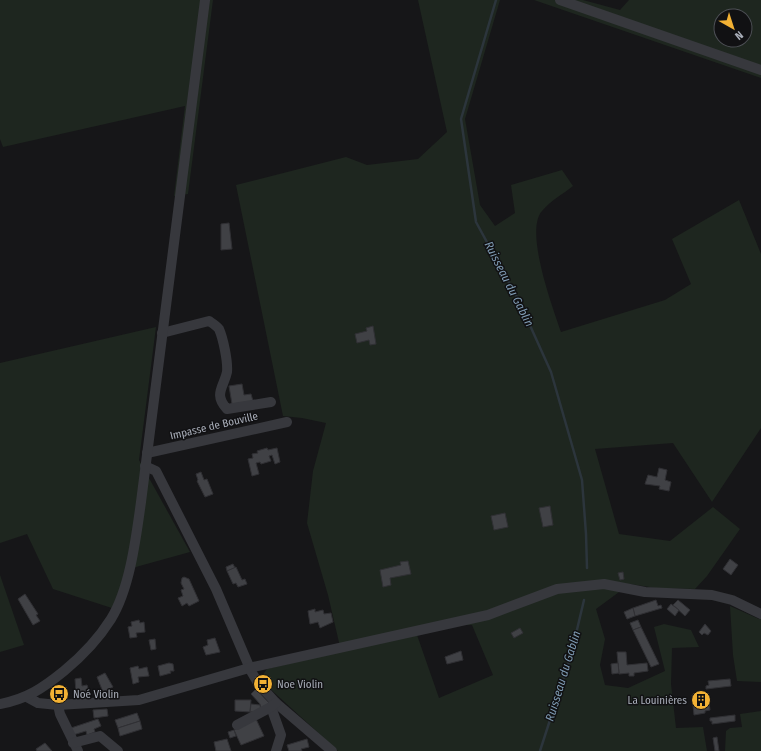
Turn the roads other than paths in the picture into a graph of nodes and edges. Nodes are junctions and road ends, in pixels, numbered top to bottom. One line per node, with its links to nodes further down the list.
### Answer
1 (205, 0): 4 (street)
2 (560, 0): 3 (street)
3 (761, 70)
4 (162, 333): 5 (street); 7 (street)
5 (271, 402)
6 (287, 422): 7 (street, Impasse de Bouville)
7 (147, 453): 8 (street)
8 (145, 466): 10 (street); 11 (street)
9 (761, 614): 10 (street)
10 (249, 668): 14 (street); 15 (street)
11 (42, 689): 12 (street); 14 (street)
12 (27, 697): 13 (street); 14 (street)
13 (0, 704)
14 (58, 704): 17 (street)
15 (274, 705): 16 (street); 19 (street); 20 (street)
16 (237, 725)
17 (76, 747): 18 (street)
18 (118, 751)
19 (276, 751)
20 (332, 751)

